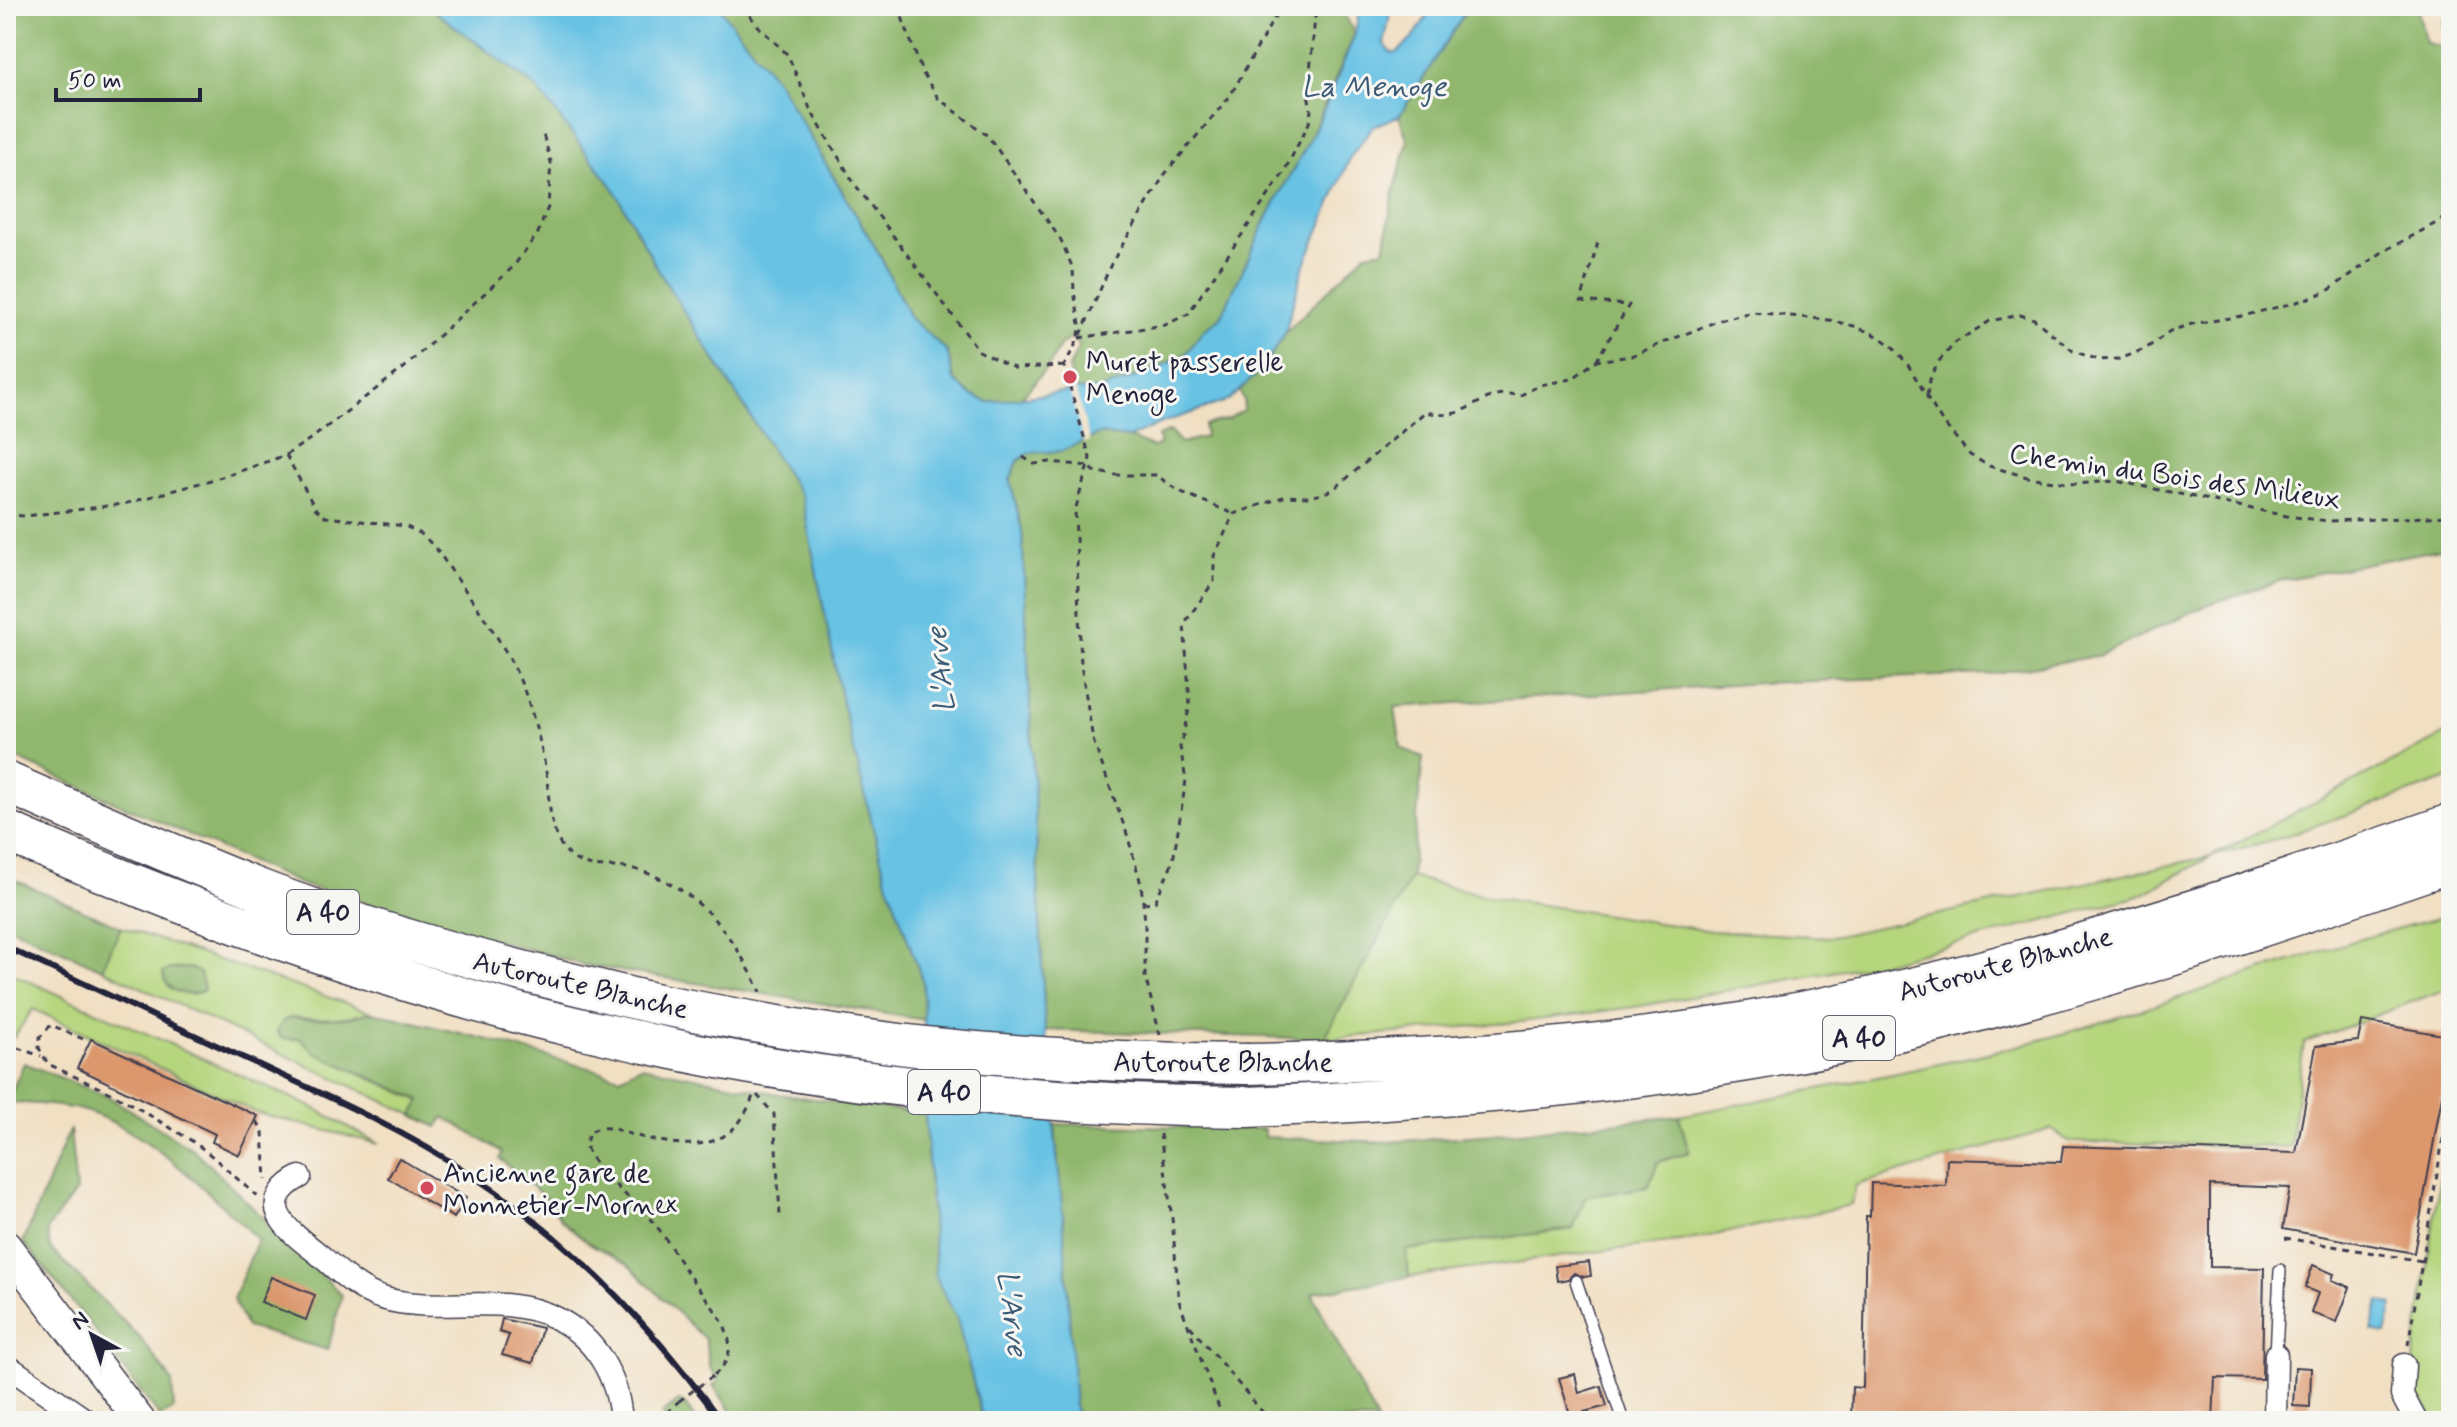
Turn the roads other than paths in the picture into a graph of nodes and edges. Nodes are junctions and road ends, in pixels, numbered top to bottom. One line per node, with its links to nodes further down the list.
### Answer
1 (6, 782): 2 (highway, Autoroute Blanche / A 40, bridge)
2 (2451, 824)
3 (6, 831): 4 (highway, Autoroute Blanche / A 40, bridge)
4 (2451, 862)
5 (300, 1177): 14 (street)
6 (6, 1246): 13 (main road)
7 (2280, 1270): 9 (lane)
8 (1576, 1281): 15 (lane)
9 (2276, 1355): 16 (street)
10 (6, 1365): 12 (street)
11 (2404, 1365): 17 (street)
12 (87, 1421)
13 (140, 1421)
14 (621, 1421)
15 (1623, 1421)
16 (2275, 1421)
17 (2416, 1421)

